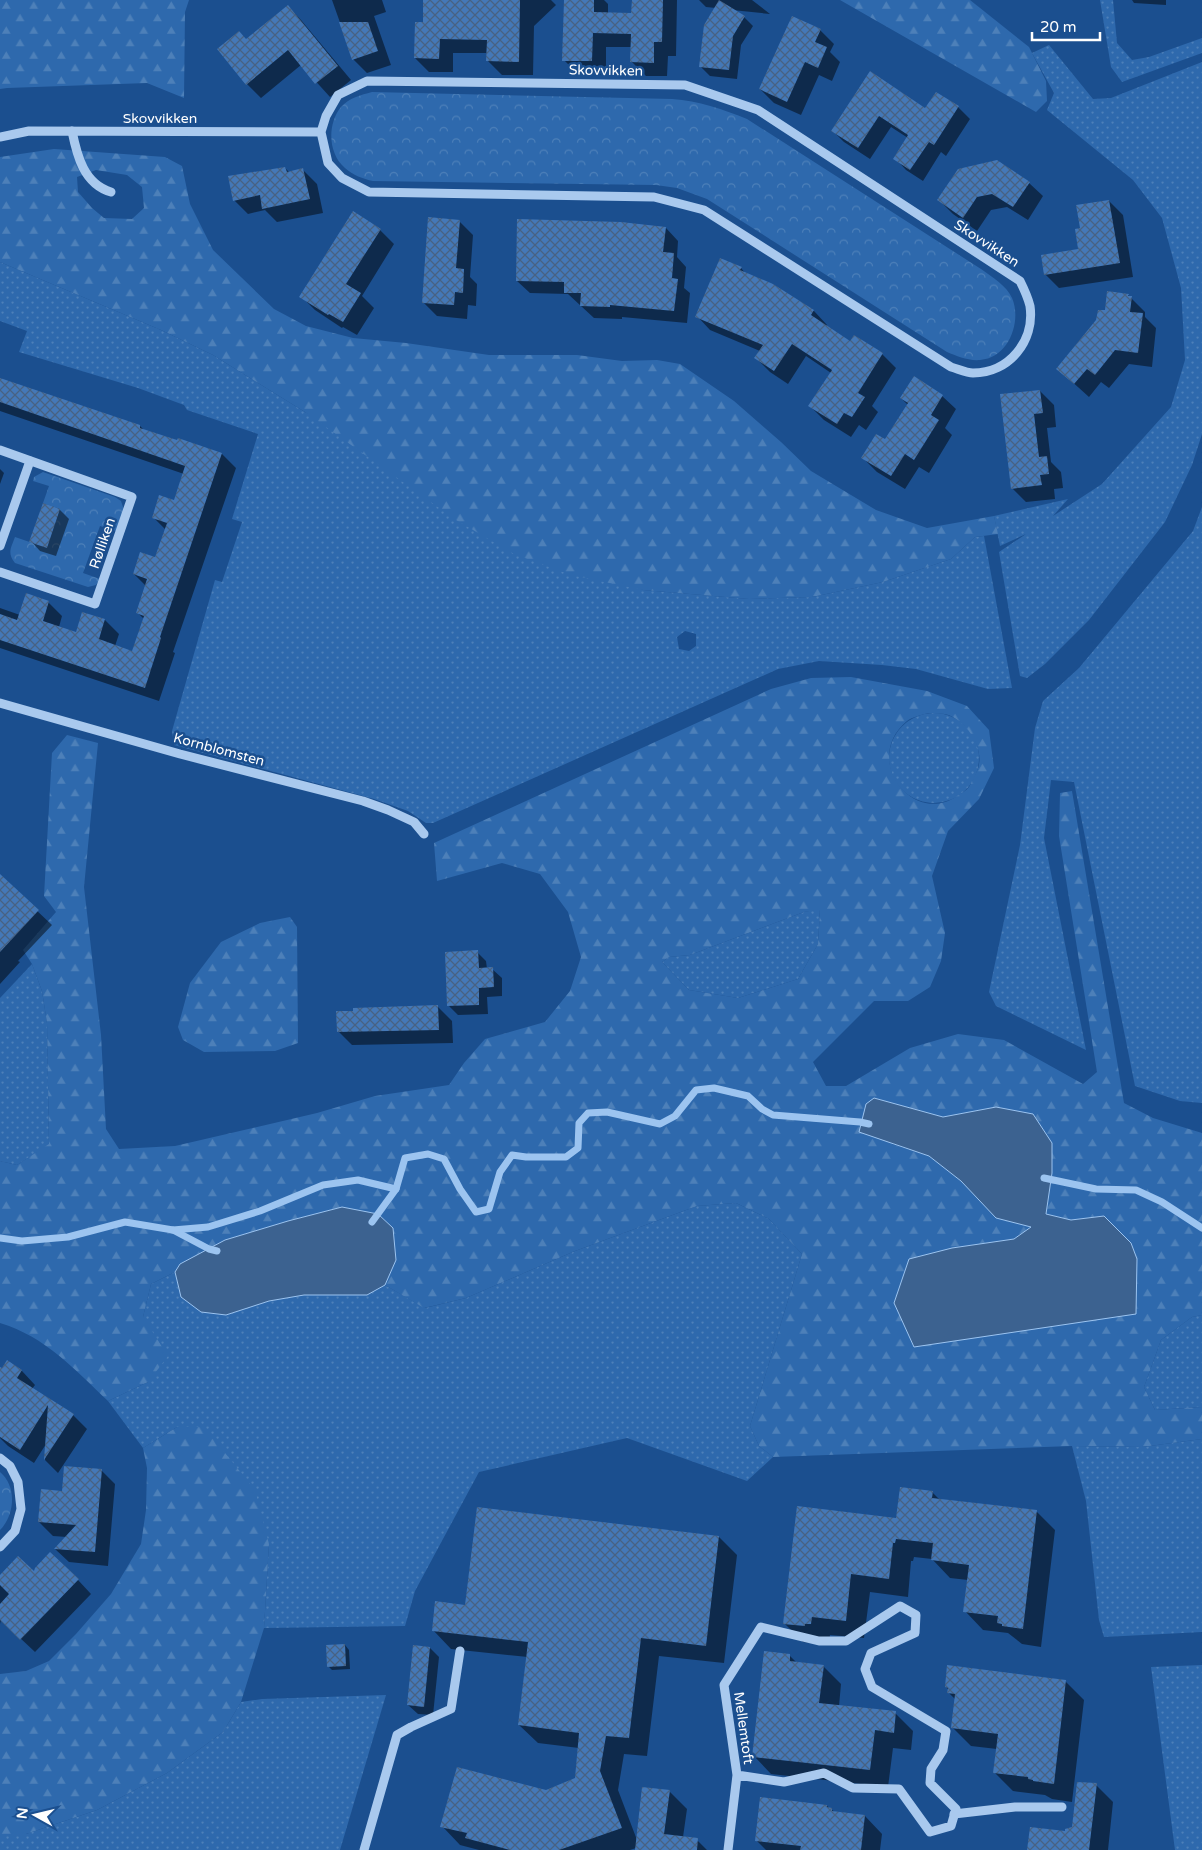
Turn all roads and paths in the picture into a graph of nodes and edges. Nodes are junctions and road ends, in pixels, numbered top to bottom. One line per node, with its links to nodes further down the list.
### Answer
1 (72, 131): 2 (street, Skovvikken); 3 (street, Skovvikken); 4 (street)
2 (321, 132): 2 (street, Skovvikken)
3 (0, 137)
4 (111, 192)
5 (0, 450): 6 (street, Rølliken)
6 (30, 461): 7 (street); 8 (street, Rølliken)
7 (0, 546)
8 (0, 572)
9 (0, 703): 10 (street, Kornblomsten)
10 (424, 834)
11 (0, 1458): 12 (street)
12 (0, 1547)
13 (460, 1651): 18 (street)
14 (737, 1775): 16 (street, Mellemtoft); 16 (street, Mellemtoft); 17 (street, Mellemtoft)
15 (1062, 1807): 16 (street)
16 (954, 1814)
17 (728, 1846)
18 (364, 1850)

